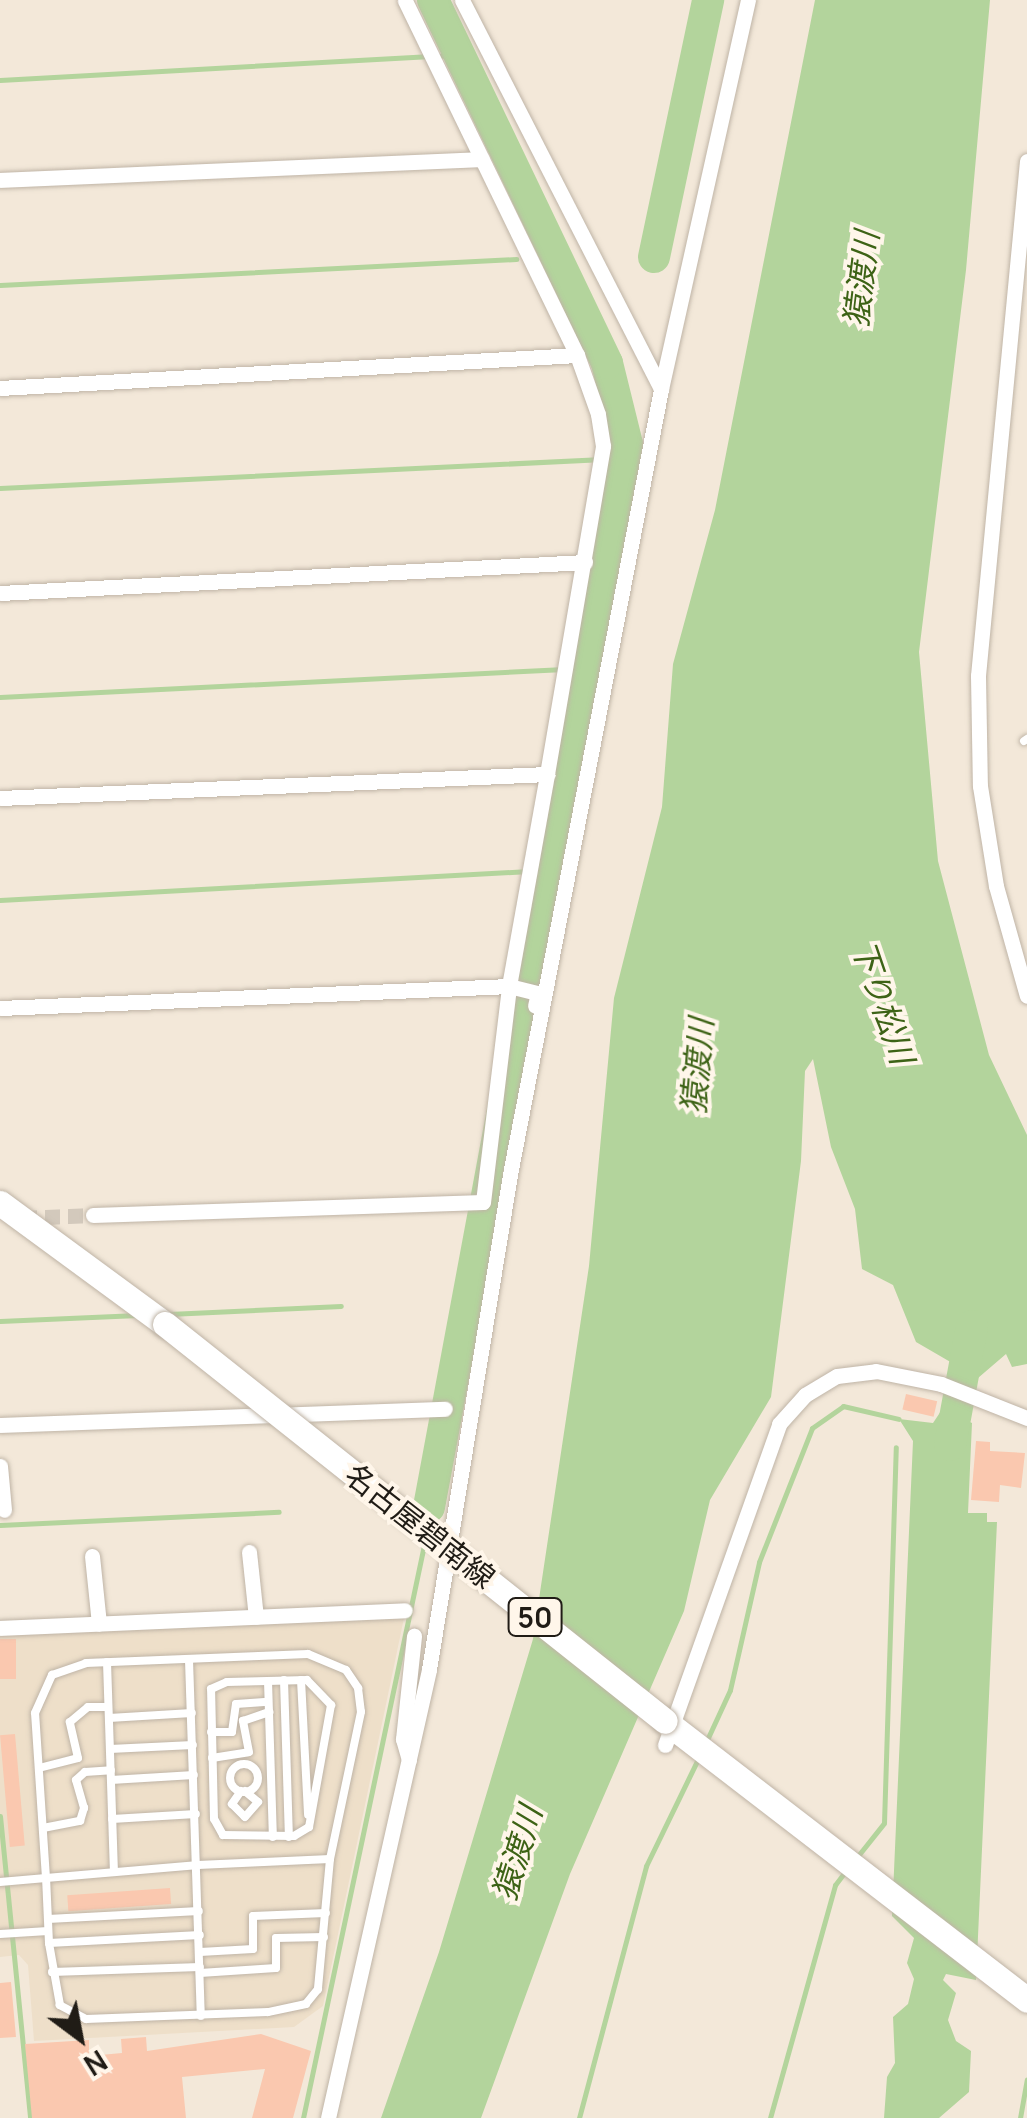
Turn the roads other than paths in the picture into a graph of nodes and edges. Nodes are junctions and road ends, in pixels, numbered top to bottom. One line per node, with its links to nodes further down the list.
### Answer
1 (404, 0): 4 (street)
2 (462, 0): 10 (street)
3 (748, 0): 10 (street)
4 (482, 159): 6 (street); 8 (street)
5 (1027, 160): 7 (street)
6 (0, 180)
7 (1021, 283): 16 (street)
8 (577, 355): 9 (street); 11 (street)
9 (0, 388)
10 (661, 389): 18 (street)
11 (585, 562): 12 (street); 13 (street)
12 (0, 593)
13 (547, 774): 14 (street); 15 (street)
14 (0, 798)
15 (510, 986): 17 (street); 18 (street); 20 (street)
16 (1027, 996)
17 (0, 1008)
18 (529, 1078): 48 (street)
19 (0, 1203): 44 (main road, 名古屋碧南線 / 50, bridge)
20 (93, 1215)
21 (446, 1409): 23 (street)
22 (1026, 1418): 44 (street)
23 (0, 1424)
24 (0, 1466): 25 (street)
25 (4, 1510)
26 (249, 1552): 29 (street)
27 (92, 1556): 30 (street)
28 (405, 1610): 29 (street)
29 (256, 1617): 30 (street)
30 (99, 1624): 31 (street)
31 (0, 1628)
32 (414, 1636): 48 (street)
33 (189, 1660): 34 (lane); 41 (lane); 64 (lane)
34 (107, 1662): 39 (lane); 49 (lane)
35 (284, 1680): 36 (lane); 37 (lane); 61 (lane)
36 (302, 1680): 58 (lane); 58 (lane)
37 (268, 1681): 38 (lane); 43 (lane)
38 (268, 1702): 40 (lane); 43 (lane)
39 (108, 1707): 42 (lane); 49 (lane)
40 (268, 1712): 47 (lane); 53 (lane)
41 (192, 1713): 42 (lane); 45 (lane)
42 (109, 1718): 46 (lane)
43 (211, 1732): 47 (lane)
44 (682, 1739): 81 (main road, 名古屋碧南線 / 50)
45 (193, 1745): 46 (lane); 51 (lane)
46 (110, 1749): 50 (lane)
47 (212, 1758): 62 (lane)
48 (410, 1764): 83 (street)
49 (39, 1768): 59 (lane)
50 (111, 1775): 51 (lane); 57 (lane); 59 (lane)
51 (194, 1776): 55 (lane)
52 (258, 1778): 53 (lane); 54 (lane); 54 (lane)
53 (271, 1782): 60 (lane)
54 (243, 1791): 56 (lane); 56 (lane)
55 (196, 1814): 57 (lane); 66 (lane)
56 (245, 1817): 62 (lane)
57 (112, 1818): 67 (lane)
58 (308, 1826): 61 (lane)
59 (43, 1828): 68 (lane)
60 (273, 1837): 61 (lane); 63 (lane)
61 (290, 1837)
62 (244, 1838): 63 (lane)
63 (262, 1838): 65 (lane)
64 (330, 1858): 65 (lane); 71 (lane)
65 (259, 1862): 66 (lane)
66 (198, 1866): 67 (lane); 70 (lane)
67 (114, 1872): 68 (lane)
68 (46, 1878): 69 (lane); 72 (lane)
69 (0, 1882)
70 (199, 1911): 72 (lane); 75 (lane)
71 (326, 1914): 76 (lane); 78 (lane)
72 (48, 1920): 73 (lane)
73 (48, 1932): 74 (lane); 77 (lane)
74 (0, 1934)
75 (200, 1935): 77 (lane); 78 (lane)
76 (324, 1937): 79 (lane); 82 (lane)
77 (49, 1943): 80 (lane)
78 (200, 1952): 79 (lane)
79 (200, 1970): 80 (lane); 82 (lane)
80 (52, 1972): 82 (lane)
81 (1027, 2000)
82 (201, 2016)
83 (328, 2118)

